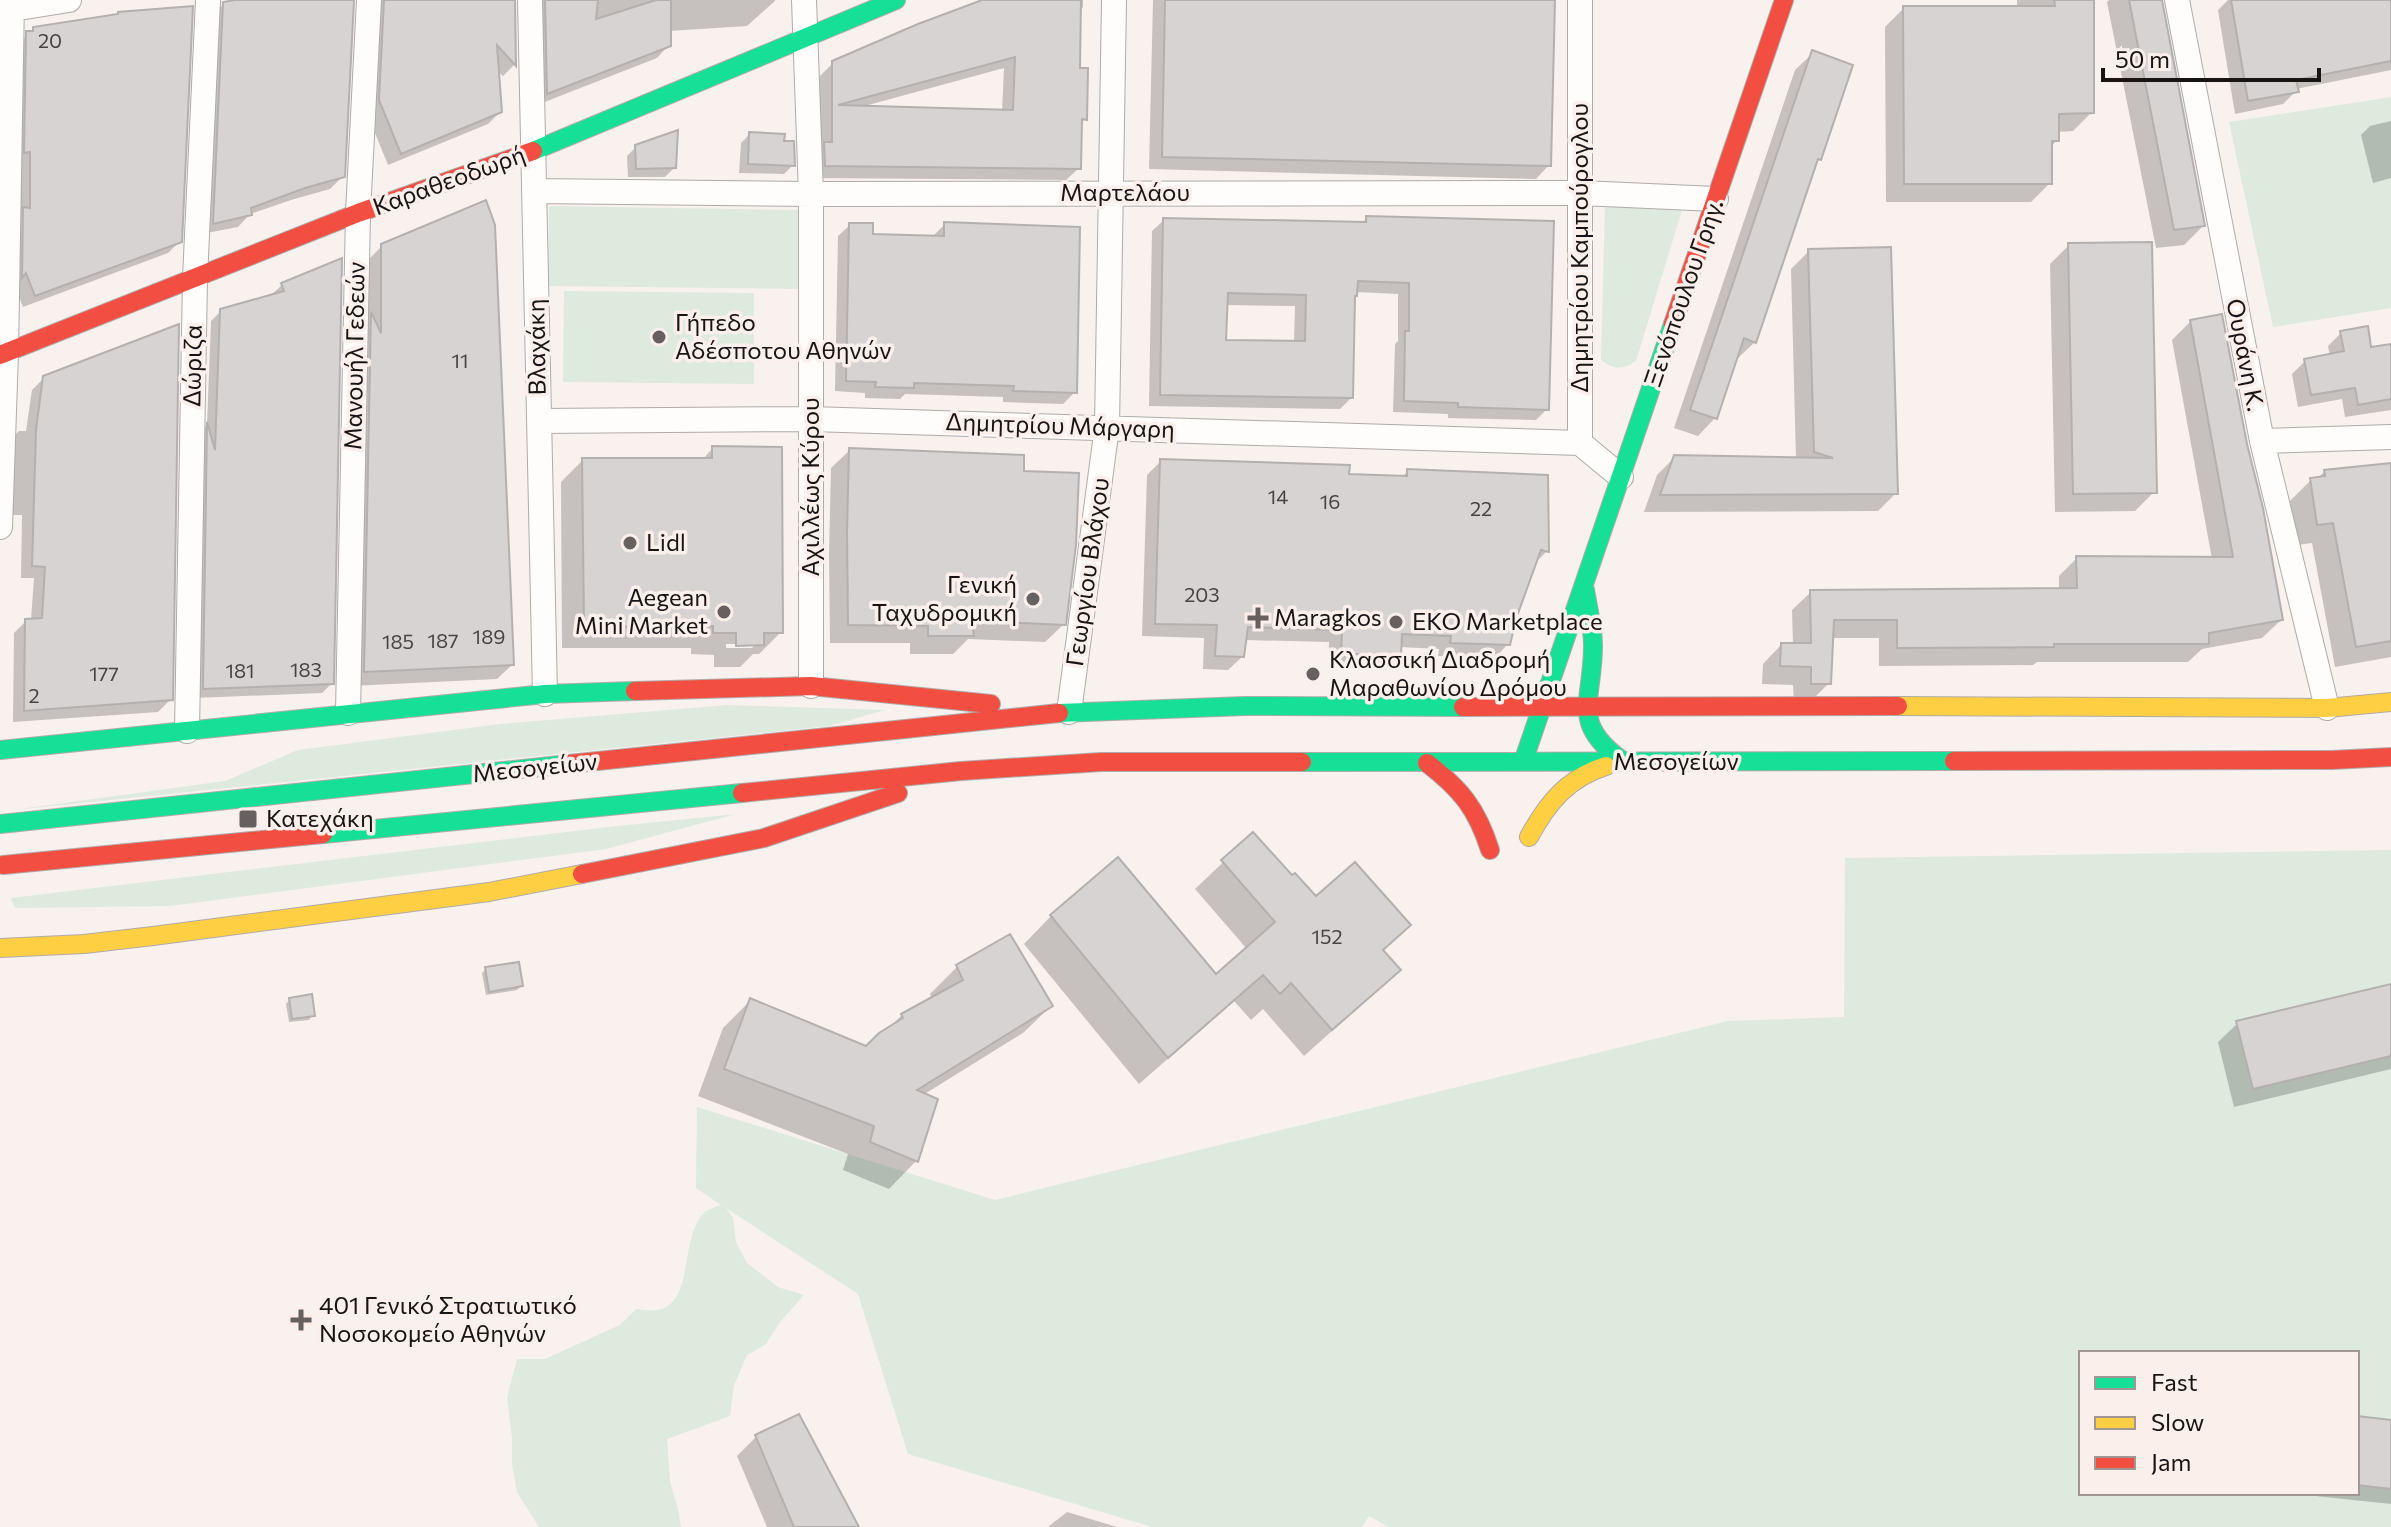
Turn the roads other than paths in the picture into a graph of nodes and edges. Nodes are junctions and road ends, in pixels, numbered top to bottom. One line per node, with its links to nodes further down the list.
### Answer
1 (69, 0): 11 (street)
2 (208, 0): 20 (street, Δώριζα)
3 (369, 0): 19 (street, Μανουήλ Γεδεών)
4 (530, 0): 13 (street, Βλαχάκη)
5 (804, 0): 12 (street, Αχιλλέως Κύρου)
6 (896, 0): 12 (main road, Καραθεοδωρή)
7 (1114, 0): 15 (street, Γεωργίου Βλάχου)
8 (1580, 0): 16 (street, Δημητρίου Καμπούρογλου)
9 (1784, 0): 18 (main road, Ξενόπουλου Γρηγ.)
10 (2177, 0): 26 (street, Ουράνη Κ.)
11 (8, 7): 21 (street)
12 (804, 37): 13 (main road, Καραθεοδωρή); 17 (street, Αχιλλέως Κύρου)
13 (533, 151): 14 (street, Βλαχάκη); 19 (main road, Καραθεοδωρή)
14 (534, 191): 17 (street, Μαρτελάου); 23 (street, Βλαχάκη)
15 (1111, 193): 16 (street, Μαρτελάου); 17 (street, Μαρτελάου); 24 (street, Γεωργίου Βλάχου)
16 (1581, 193): 18 (street, Μαρτελάου); 27 (street, Δημητρίου Καμπούρογλου)
17 (811, 194): 22 (street, Αχιλλέως Κύρου)
18 (1716, 199): 28 (main road, Ξενόπουλου Γρηγ.)
19 (358, 213): 20 (main road, Καραθεοδωρή); 38 (street, Μανουήλ Γεδεών)
20 (195, 278): 21 (main road, Καραθεοδωρή); 39 (street, Δώριζα)
21 (3, 354): 29 (street)
22 (811, 419): 23 (street, Δημητρίου Μάργαρη); 24 (street, Δημητρίου Μάργαρη); 31 (street, Αχιλλέως Κύρου)
23 (539, 421): 32 (street, Βλαχάκη)
24 (1107, 427): 27 (street, Δημητρίου Μάργαρη); 37 (street, Γεωργίου Βλάχου)
25 (2391, 437): 26 (street)
26 (2262, 441): 36 (street, Ουράνη Κ.)
27 (1580, 443): 28 (street)
28 (1621, 477): 30 (main road, Ξενόπουλου Γρηγ.)
29 (0, 527)
30 (1585, 586): 34 (main road, Ξενόπουλου Γρηγ.); 35 (main road, Ξενόπουλου Γρηγ.)
31 (811, 686): 32 (main road, Μεσογείων); 37 (main road, Μεσογείων)
32 (545, 694): 38 (main road, Μεσογείων)
33 (2391, 702): 36 (main road, Μεσογείων)
34 (1542, 708): 35 (main road, Μεσογείων); 37 (main road, Μεσογείων); 42 (main road, Ξενόπουλου Γρηγ.)
35 (1586, 708): 36 (main road, Μεσογείων); 43 (main road, Ξενόπουλου Γρηγ.)
36 (2327, 708)
37 (1069, 712): 46 (main road, Μεσογείων)
38 (348, 713): 39 (main road, Μεσογείων)
39 (187, 731): 40 (main road, Μεσογείων)
40 (0, 750)
41 (2391, 757): 43 (main road, Μεσογείων)
42 (1523, 762): 43 (main road, Μεσογείων); 44 (main road, Μεσογείων)
43 (1624, 762): 47 (main road)
44 (1427, 763): 45 (main road, Μεσογείων); 48 (main road)
45 (961, 771): 49 (main road, Μεσογείων); 50 (main road, Μεσογείων)
46 (0, 824)
47 (1529, 837)
48 (1490, 850)
49 (3, 865)
50 (0, 948)

